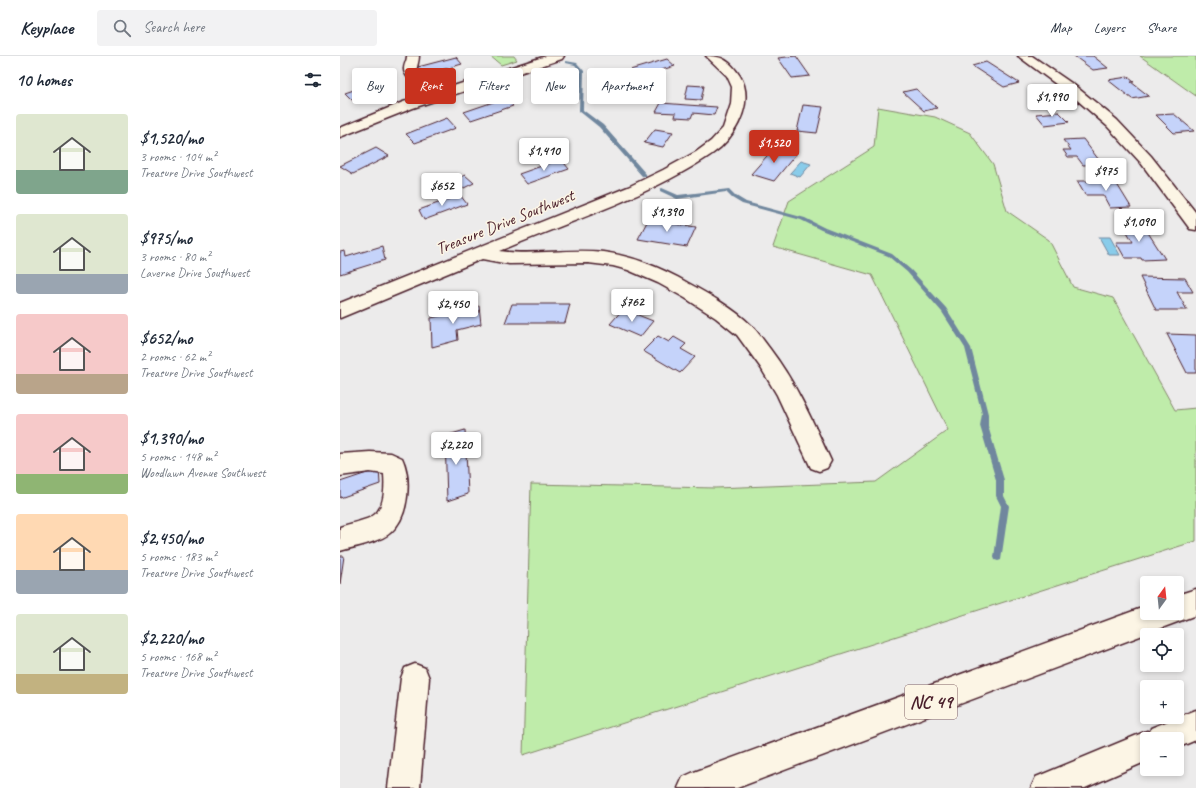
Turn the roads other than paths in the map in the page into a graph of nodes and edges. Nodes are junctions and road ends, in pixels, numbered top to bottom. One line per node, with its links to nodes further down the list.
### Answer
1 (413, 56): 5 (main road)
2 (558, 56): 6 (main road)
3 (712, 56): 10 (main road, Treasure Drive Southwest)
4 (1024, 56): 9 (main road)
5 (410, 68)
6 (456, 89)
7 (411, 104): 8 (main road)
8 (340, 133)
9 (1196, 225)
10 (481, 252): 11 (main road, Treasure Drive Southwest); 12 (main road)
11 (340, 311)
12 (819, 461)
13 (340, 465): 14 (main road)
14 (340, 539)
15 (1196, 602): 16 (main road)
16 (1184, 606)
17 (1147, 620): 23 (main road, NC 49 / NC 49)
18 (415, 678): 22 (main road)
19 (1196, 725): 20 (main road)
20 (1179, 732)
21 (1140, 749): 24 (main road)
22 (404, 788)
23 (694, 788)
24 (1047, 788)

